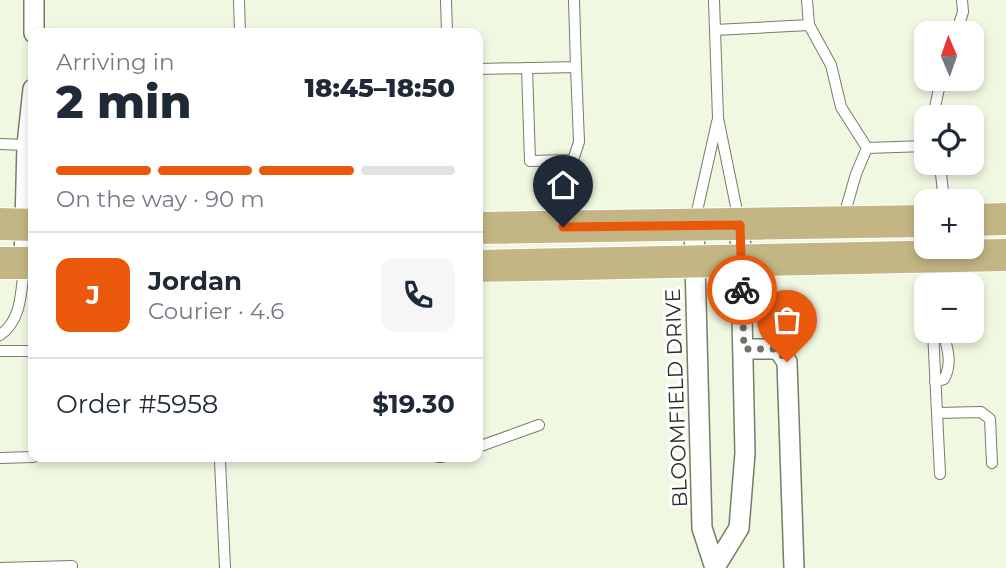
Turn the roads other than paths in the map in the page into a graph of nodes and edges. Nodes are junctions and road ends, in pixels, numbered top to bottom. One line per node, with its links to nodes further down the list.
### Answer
1 (34, 0): 10 (street)
2 (239, 0): 11 (lane)
3 (446, 0): 12 (lane)
4 (574, 0): 14 (lane)
5 (714, 0): 13 (lane)
6 (807, 0): 9 (lane)
7 (962, 0): 8 (lane)
8 (959, 21)
9 (809, 25): 13 (lane); 21 (lane)
10 (34, 28)
11 (240, 28)
12 (447, 28)
13 (715, 30): 17 (lane)
14 (576, 67): 15 (lane); 15 (lane)
15 (527, 68): 16 (lane)
16 (483, 69)
17 (718, 118): 28 (lane); 29 (lane)
18 (0, 144): 19 (lane)
19 (28, 145)
20 (914, 146): 21 (lane)
21 (867, 148): 26 (lane)
22 (28, 161): 27 (street)
23 (1006, 219): 24 (main road)
24 (984, 220)
25 (914, 221): 26 (main road)
26 (842, 223): 29 (main road)
27 (20, 224): 34 (street)
28 (694, 225): 29 (main road); 30 (main road); 33 (street, BLOOMFIELD DRIVE)
29 (740, 225): 32 (street, BLOOMFIELD DRIVE)
30 (483, 228)
31 (1006, 255): 36 (main road)
32 (741, 261): 33 (main road); 36 (main road); 40 (street, BLOOMFIELD DRIVE)
33 (694, 262): 35 (main road); 55 (street, BLOOMFIELD DRIVE)
34 (19, 263): 37 (lane)
35 (483, 266)
36 (942, 271)
37 (0, 335)
38 (933, 343): 43 (lane)
39 (947, 343): 43 (lane)
40 (744, 349): 55 (street, BLOOMFIELD DRIVE); 56 (street)
41 (0, 351): 42 (lane)
42 (28, 351)
43 (935, 382): 44 (lane)
44 (937, 413): 50 (lane); 51 (lane)
45 (539, 425): 46 (lane)
46 (483, 445)
47 (28, 457): 48 (lane)
48 (0, 458)
49 (220, 462): 54 (lane)
50 (992, 463)
51 (940, 474)
52 (72, 566): 53 (lane)
53 (0, 568)
54 (225, 568)
55 (715, 568)
56 (794, 568)

